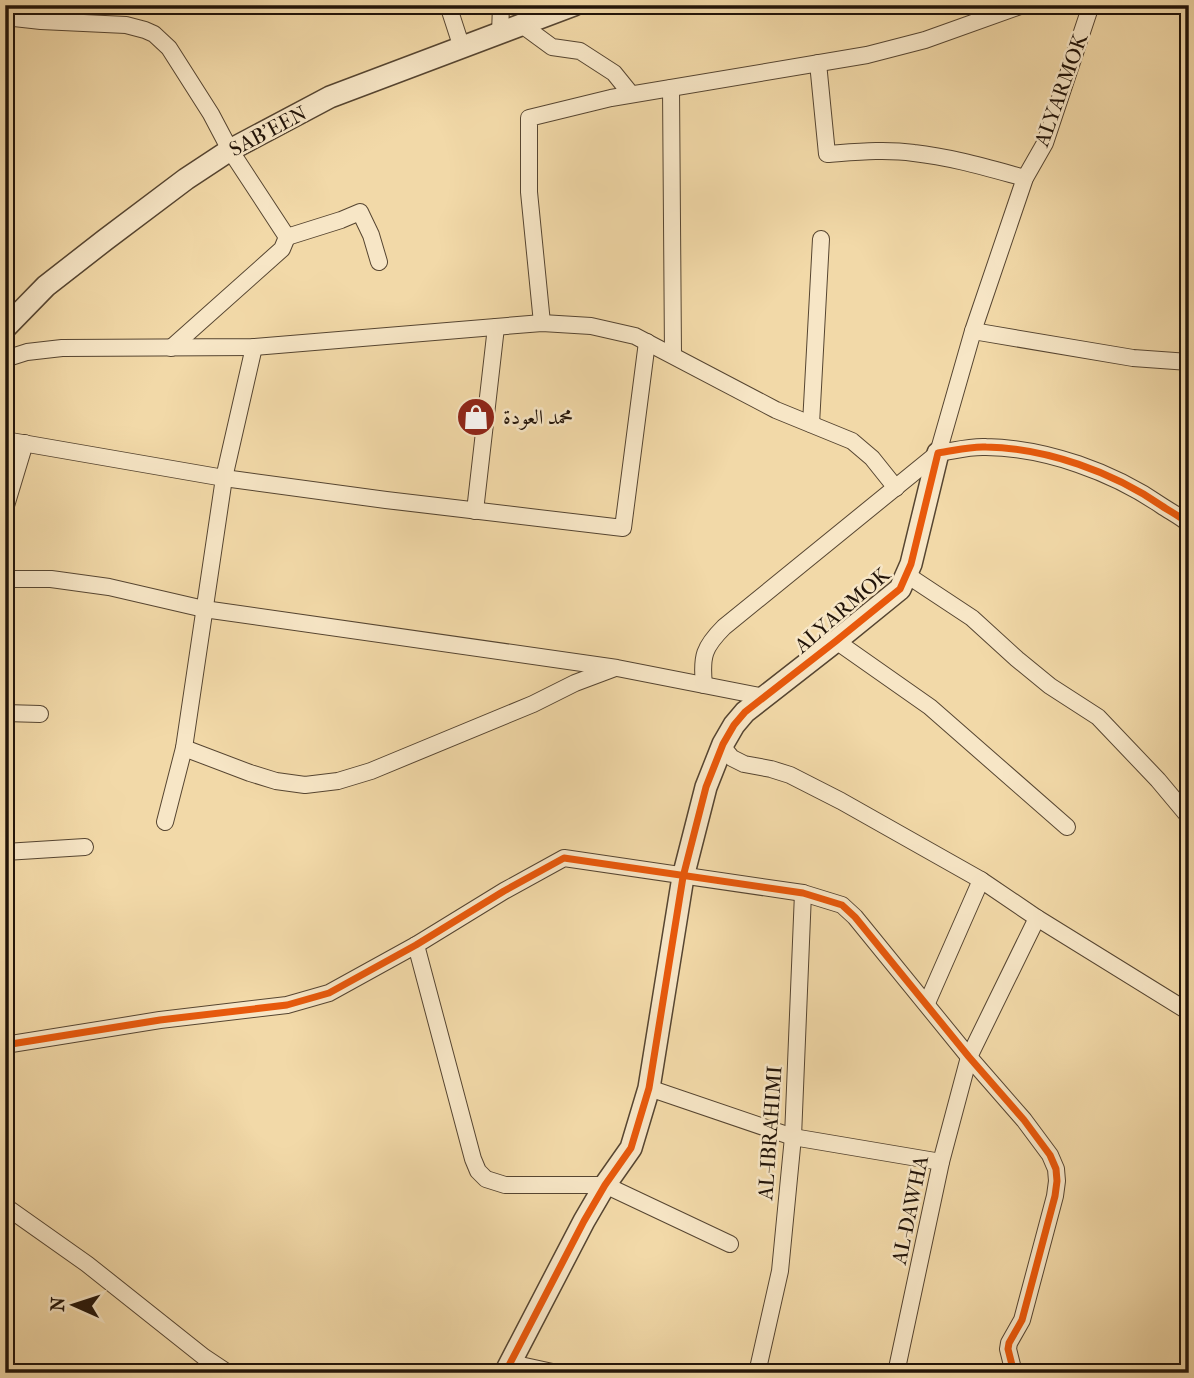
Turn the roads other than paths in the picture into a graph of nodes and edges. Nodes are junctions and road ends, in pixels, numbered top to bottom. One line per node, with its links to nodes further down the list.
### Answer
1 (448, 5): 9 (street)
2 (501, 5): 8 (street)
3 (574, 5): 7 (street, SAB'EEN)
4 (1023, 5): 10 (street)
5 (1091, 5): 14 (street, ALYARMOK)
6 (5, 17): 13 (street)
7 (522, 25): 8 (street, SAB'EEN); 12 (street)
8 (500, 34): 9 (street, SAB'EEN)
9 (462, 48): 13 (street, SAB'EEN)
10 (818, 63): 11 (street); 14 (street)
11 (671, 88): 12 (street); 25 (street)
12 (631, 94): 18 (street)
13 (230, 150): 15 (street); 20 (street, SAB'EEN)
14 (1025, 178): 21 (street, ALYARMOK)
15 (287, 237): 17 (street); 24 (street)
16 (821, 239): 28 (street)
17 (379, 262)
18 (542, 323): 19 (street); 22 (street)
19 (496, 327): 23 (street); 35 (street)
20 (5, 328)
21 (973, 331): 27 (street); 31 (street, ALYARMOK)
22 (647, 342): 25 (street); 35 (street)
23 (254, 347): 24 (street); 32 (street)
24 (172, 348): 26 (street)
25 (673, 355): 28 (street)
26 (5, 359)
27 (1189, 362)
28 (811, 424): 33 (street)
29 (5, 440): 30 (street)
30 (26, 443): 32 (street); 34 (street)
31 (937, 453): 33 (street); 36 (street); 37 (street, ALYARMOK)
32 (224, 478): 35 (street); 39 (street)
33 (896, 488): 42 (street)
34 (5, 509)
35 (475, 511)
36 (1189, 524)
37 (907, 575): 40 (street, ALYARMOK); 48 (street)
38 (5, 579): 39 (street)
39 (204, 609): 41 (street); 47 (street)
40 (836, 641): 43 (street, ALYARMOK); 50 (street)
41 (617, 668): 42 (street); 47 (street)
42 (704, 685): 43 (street)
43 (765, 697): 46 (street, ALYARMOK)
44 (5, 713): 45 (street)
45 (40, 714)
46 (722, 746): 53 (street, ALYARMOK); 54 (street)
47 (184, 748): 49 (street)
48 (1189, 817)
49 (165, 822)
50 (1067, 827)
51 (85, 847): 52 (street)
52 (5, 852)
53 (683, 877): 55 (street); 57 (street); 62 (street, ALYARMOK)
54 (981, 880): 56 (street); 58 (street)
55 (803, 893): 58 (street); 63 (street, AL-IBRAHIMI)
56 (1037, 918): 59 (street); 61 (street, AL-DAWHA)
57 (416, 945): 60 (street); 65 (street)
58 (927, 1003): 61 (street)
59 (1189, 1012)
60 (5, 1045)
61 (969, 1057): 64 (street, AL-DAWHA); 73 (street)
62 (649, 1088): 63 (street); 65 (street, ALYARMOK)
63 (793, 1137): 64 (street); 71 (street, AL-IBRAHIMI)
64 (941, 1162): 72 (street, AL-DAWHA)
65 (605, 1185): 67 (street); 68 (street, ALYARMOK)
66 (5, 1206): 69 (street)
67 (730, 1244)
68 (508, 1368): 70 (street)
69 (228, 1373)
70 (557, 1373)
71 (757, 1373)
72 (896, 1373)
73 (1014, 1373)

